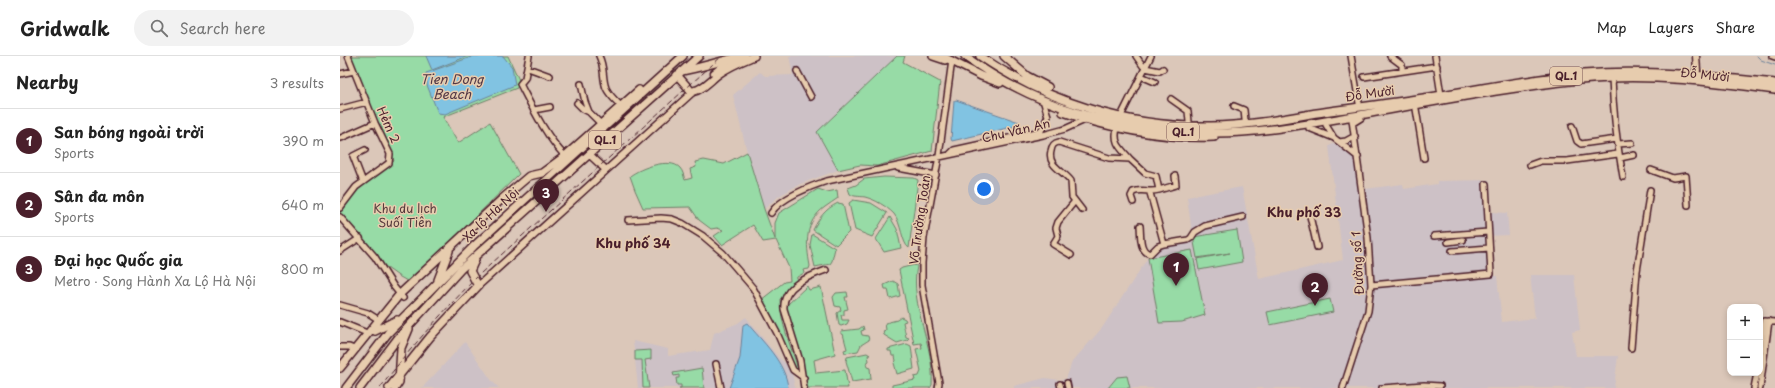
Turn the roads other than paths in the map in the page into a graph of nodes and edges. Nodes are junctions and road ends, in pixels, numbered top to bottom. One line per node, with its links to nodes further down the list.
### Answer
1 (348, 56): 28 (street, Hẻm 2)
2 (529, 56): 25 (street)
3 (599, 56): 57 (street)
4 (677, 56): 45 (highway, Xa lộ Hà Nội / QL.1)
5 (683, 56): 40 (highway, Xa lộ Hà Nội / QL.1)
6 (699, 56): 32 (highway, Xa lộ Hà Nội)
7 (745, 56): 32 (highway)
8 (754, 56): 48 (highway)
9 (934, 56): 22 (highway, QL.1)
10 (942, 56): 22 (highway, QL.1)
11 (961, 56): 43 (highway, QL.1)
12 (965, 56): 46 (highway, Đỗ Mười / QL.1)
13 (980, 56): 37 (highway, Đỗ Mười / QL.1)
14 (999, 56): 37 (highway)
15 (1004, 56): 66 (highway, Đỗ Mười / QL.1)
16 (1136, 56): 26 (street)
17 (1151, 56): 26 (street)
18 (1351, 56): 56 (street)
19 (1390, 56): 31 (street)
20 (1435, 56): 24 (street)
21 (1696, 56): 29 (main road)
22 (952, 62): 43 (highway, QL.1); 88 (street, Võ Trường Toản)
23 (727, 63): 48 (main road)
24 (1436, 66): 31 (street); 49 (street)
25 (528, 68): 34 (street); 63 (street)
26 (1145, 68): 27 (street); 35 (street)
27 (1163, 69)
28 (354, 70): 33 (street); 54 (street, Hẻm 2)
29 (1697, 70): 38 (highway, Đỗ Mười / QL.1); 49 (highway, Đỗ Mười / QL.1)
30 (797, 71): 51 (street)
31 (1402, 71): 36 (street)
32 (679, 73): 48 (highway); 86 (highway, Xa lộ Hà Nội / QL.1)
33 (340, 74)
34 (550, 76)
35 (1141, 76): 41 (street); 66 (street)
36 (1364, 76)
37 (1017, 79): 66 (highway, Đỗ Mười / QL.1)
38 (1775, 79)
39 (1612, 80): 47 (highway, Đỗ Mười / QL.1); 50 (highway, Đỗ Mười / QL.1); 62 (highway, Đỗ Mười / QL.1); 67 (highway, Đỗ Mười / QL.1); 82 (street)
40 (654, 82): 45 (highway); 91 (highway, Xa lộ Hà Nội / QL.1)
41 (1155, 82)
42 (581, 84): 65 (street)
43 (1003, 84): 46 (highway, QL.1)
44 (1775, 84): 49 (highway, Đỗ Mười / QL.1)
45 (643, 86): 57 (highway, Xa lộ Hà Nội / QL.1)
46 (1019, 90): 52 (highway, Đỗ Mười / QL.1)
47 (1775, 90)
48 (692, 92): 96 (main road)
49 (1441, 93): 56 (highway, Đỗ Mười / QL.1)
50 (1775, 94)
51 (811, 97)
52 (1043, 100): 68 (highway, Đỗ Mười / QL.1); 73 (highway, Đỗ Mười / QL.1); 78 (street, Chu Văn An)
53 (1171, 100): 71 (street)
54 (366, 102): 61 (street); 72 (street, Hẻm 2)
55 (577, 103): 65 (street)
56 (1359, 105): 59 (highway, Đỗ Mười / QL.1); 67 (highway)
57 (620, 106): 74 (highway, Xa lộ Hà Nội / QL.1)
58 (1234, 106): 69 (street)
59 (1350, 106): 64 (highway, Đỗ Mười / QL.1); 70 (highway)
60 (550, 107): 63 (street)
61 (340, 109)
62 (1416, 109): 67 (highway, Đỗ Mười / QL.1); 92 (street)
63 (534, 110): 91 (street)
64 (1324, 110): 66 (highway, Đỗ Mười / QL.1); 69 (highway, Đỗ Mười / QL.1); 73 (highway)
65 (589, 112): 74 (street)
66 (1121, 116): 71 (highway, Đỗ Mười / QL.1)
67 (1361, 117): 70 (highway, Đỗ Mười / QL.1)
68 (1085, 120): 76 (highway, Đỗ Mười / QL.1); 78 (street, Chu Văn An)
69 (1245, 120): 71 (highway, Đỗ Mười / QL.1)
70 (1352, 120): 73 (highway, Đỗ Mười / QL.1); 79 (street, Đường số 1)
71 (1189, 122)
72 (375, 123): 80 (street); 103 (street, Hẻm 2)
73 (1326, 123): 77 (highway, Đỗ Mười / QL.1); 81 (street)
74 (601, 124): 91 (highway, Xa lộ Hà Nội / QL.1)
75 (1572, 126): 82 (street)
76 (1117, 128): 77 (highway, Đỗ Mười / QL.1); 93 (street)
77 (1309, 128): 81 (street)
78 (1042, 133): 88 (street, Chu Văn An)
79 (1355, 136): 83 (street); 90 (street, Đường số 1)
80 (341, 138)
81 (1334, 138): 83 (street)
82 (1617, 141): 84 (street); 89 (street)
83 (1339, 142): 90 (street)
84 (1632, 143)
85 (365, 150): 103 (street)
86 (589, 154): 96 (main road); 131 (highway, Xa lộ Hà Nội / QL.1)
87 (1634, 155): 89 (street)
88 (939, 156): 95 (street, Chu Văn An); 99 (street, Võ Trường Toản)
89 (1619, 156): 94 (street); 101 (street)
90 (1358, 157): 135 (street, Đường số 1)
91 (567, 158): 98 (highway, Xa lộ Hà Nội / QL.1); 102 (highway, Xa lộ Hà Nội / QL.1)
92 (1424, 158)
93 (1130, 159): 105 (street); 108 (street)
94 (1530, 165)
95 (895, 167): 99 (street, Chu Văn An); 113 (street, Chu Văn An)
96 (606, 170): 134 (main road)
97 (1651, 170): 110 (street)
98 (555, 172): 102 (highway); 133 (highway, Xa lộ Hà Nội / QL.1)
99 (936, 175): 155 (street, Võ Trường Toản)
100 (1175, 176): 105 (street)
101 (1623, 177)
102 (525, 179): 126 (highway, Xa lộ Hà Nội / QL.1)
103 (364, 182): 111 (street, Hẻm 2)
104 (1486, 184): 119 (street)
105 (1159, 190): 107 (street)
106 (1650, 190): 147 (street)
107 (1150, 192): 109 (street); 124 (street)
108 (1075, 201): 112 (street); 130 (street)
109 (1133, 202)
110 (1688, 205)
111 (340, 208)
112 (1082, 210)
113 (771, 213)
114 (1310, 216): 125 (street)
115 (1243, 217): 124 (street)
116 (340, 218): 121 (street)
117 (628, 220): 154 (street)
118 (1140, 226): 124 (street)
119 (1488, 232): 120 (street); 127 (street)
120 (1434, 236)
121 (360, 238): 128 (street); 136 (street)
122 (1463, 240): 123 (street)
123 (1448, 242)
124 (1164, 244)
125 (1316, 247)
126 (449, 248): 133 (highway); 136 (highway, Xa lộ Hà Nội / QL.1)
127 (1489, 248): 129 (street); 135 (street)
128 (340, 251)
129 (1452, 251)
130 (1071, 255)
131 (476, 256): 134 (highway, Xa lộ Hà Nội); 142 (highway, Xa lộ Hà Nội / QL.1)
132 (826, 270): 154 (street)
133 (438, 282): 138 (highway, Xa lộ Hà Nội / QL.1)
134 (478, 286): 151 (highway)
135 (1371, 286): 163 (street, Đường số 1)
136 (402, 296): 139 (highway, Xa lộ Hà Nội / QL.1)
137 (340, 305): 139 (street)
138 (403, 317): 143 (highway); 158 (highway, Xa lộ Hà Nội / QL.1)
139 (381, 321): 143 (highway, Xa lộ Hà Nội / QL.1); 144 (highway, Xa lộ Hà Nội / QL.1)
140 (1769, 321): 145 (street); 166 (street)
141 (340, 322): 144 (street)
142 (412, 323): 151 (highway); 159 (highway, Xa lộ Hà Nội / QL.1)
143 (375, 331): 148 (highway, Xa lộ Hà Nội / QL.1)
144 (367, 334): 148 (highway, Xa lộ Hà Nội / QL.1)
145 (1763, 340)
146 (340, 347): 148 (street)
147 (1631, 348)
148 (355, 351): 150 (highway, Xa lộ Hà Nội / QL.1); 152 (highway, Xa lộ Hà Nội / QL.1)
149 (716, 364): 160 (street)
150 (340, 368)
151 (400, 372): 157 (highway)
152 (340, 375)
153 (1756, 376): 165 (street)
154 (804, 378): 161 (street)
155 (938, 385): 162 (street, Võ Trường Toản)
156 (1440, 386): 164 (street)
157 (394, 387)
158 (346, 388)
159 (360, 388)
160 (721, 388)
161 (804, 388)
162 (933, 388)
163 (1343, 388)
164 (1382, 388)
165 (1754, 388)
166 (1760, 388)

